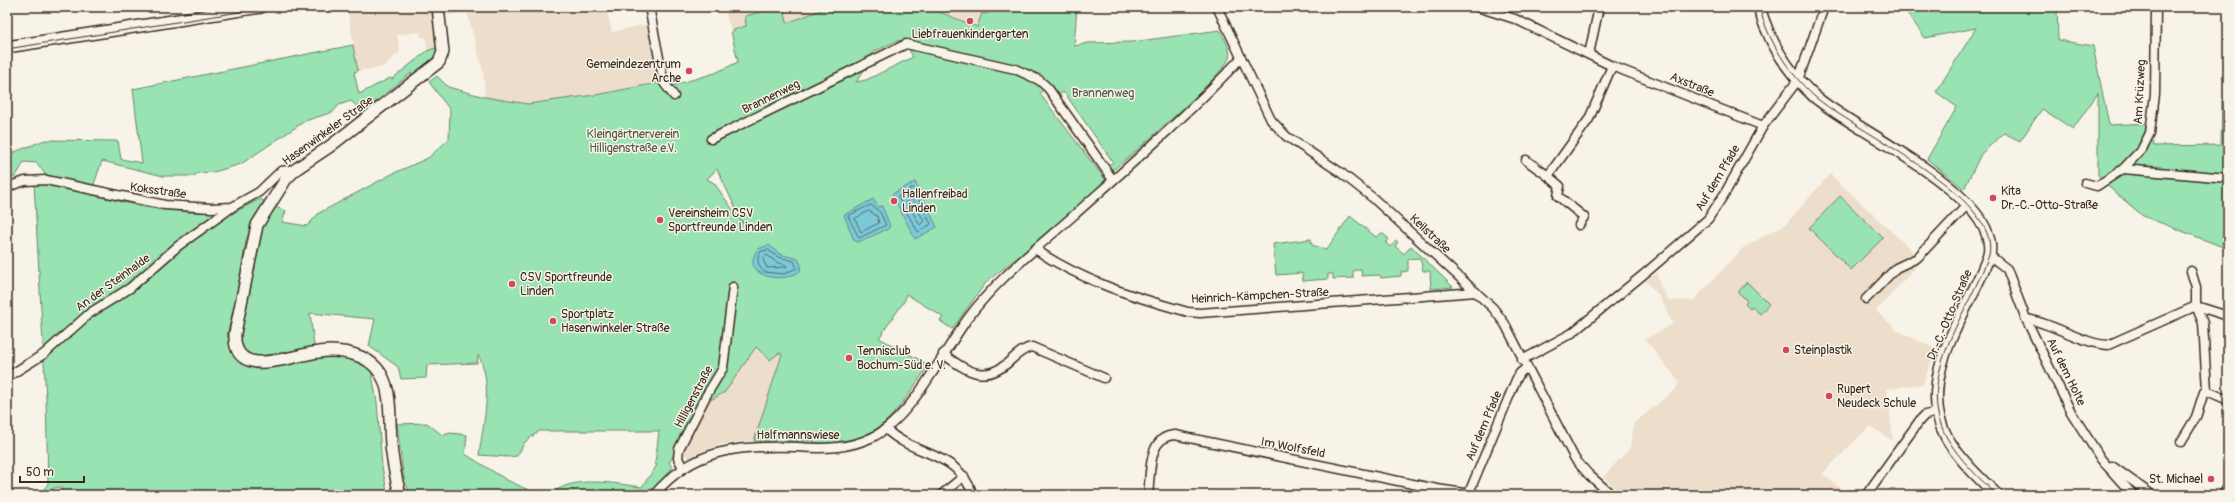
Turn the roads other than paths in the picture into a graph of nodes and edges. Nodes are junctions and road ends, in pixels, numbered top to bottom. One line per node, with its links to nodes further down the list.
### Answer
1 (261, 7): 10 (street)
2 (438, 7): 20 (street, Hasenwinkeler Straße)
3 (649, 7): 16 (street)
4 (1217, 7): 13 (street, Keilstraße)
5 (1477, 7): 12 (street, Axstraße)
6 (1599, 7): 12 (street)
7 (1759, 7): 15 (street, Dr.-C.-Otto-Straße)
8 (1824, 7): 15 (street, Auf dem Pfade)
9 (2156, 7): 21 (street, Am Krüzweg)
10 (220, 10): 11 (street)
11 (7, 48)
12 (1589, 54): 14 (street, Axstraße)
13 (1241, 58): 24 (street); 34 (street, Keilstraße)
14 (1612, 66): 17 (street, Axstraße); 22 (street)
15 (1798, 80): 17 (street, Auf dem Pfade); 27 (street, Dr.-C.-Otto-Straße)
16 (674, 96)
17 (1763, 126): 40 (street, Auf dem Pfade)
18 (711, 139): 24 (street, Brannenweg)
19 (1526, 160): 22 (street)
20 (296, 169): 28 (street, Koksstraße); 54 (street, Hasenwinkeler Straße)
21 (2123, 169): 23 (street); 25 (street, Am Krüzweg)
22 (1548, 176): 29 (street)
23 (2228, 178)
24 (1113, 180): 30 (street)
25 (2085, 183)
26 (7, 187): 28 (street, Koksstraße)
27 (1967, 205): 31 (street, Dr.-C.-Otto-Straße); 35 (street)
28 (232, 207): 42 (street, An der Steinhalde)
29 (1579, 225)
30 (1035, 249): 34 (street, Heinrich-Kämpchen-Straße); 39 (street)
31 (1989, 255): 38 (street, Auf dem Holte); 46 (street, Dr.-C.-Otto-Straße)
32 (2191, 271): 36 (street)
33 (733, 287): 50 (street, Hilligenstraße)
34 (1476, 292): 40 (street, Keilstraße)
35 (1866, 299)
36 (2196, 306): 37 (street); 38 (street); 44 (street)
37 (2228, 316)
38 (2026, 319): 49 (street, Auf dem Holte)
39 (943, 354): 43 (street); 47 (street)
40 (1522, 360): 41 (street, Keilstraße)
41 (1526, 368): 53 (street, Auf dem Pfade); 60 (street, Keilstraße)
42 (7, 378)
43 (1104, 378)
44 (2207, 391): 45 (street); 48 (street)
45 (2228, 400)
46 (1938, 412): 61 (street); 62 (street, Dr.-C.-Otto-Straße)
47 (886, 429): 50 (street, Halfmannswiese); 51 (street)
48 (2181, 442)
49 (2101, 459): 63 (street, Auf dem Holte); 64 (street)
50 (684, 468): 55 (street, Halfmannswiese)
51 (964, 476): 56 (street); 57 (street)
52 (2228, 488): 65 (street)
53 (1468, 494): 58 (street, Im Wolfsfeld); 59 (street, Im Wolfsfeld)
54 (400, 495)
55 (654, 495)
56 (941, 495)
57 (973, 495)
58 (1148, 495)
59 (1478, 495)
60 (1612, 495)
61 (1866, 495)
62 (1997, 495)
63 (2133, 495)
64 (2152, 495)
65 (2223, 495)

